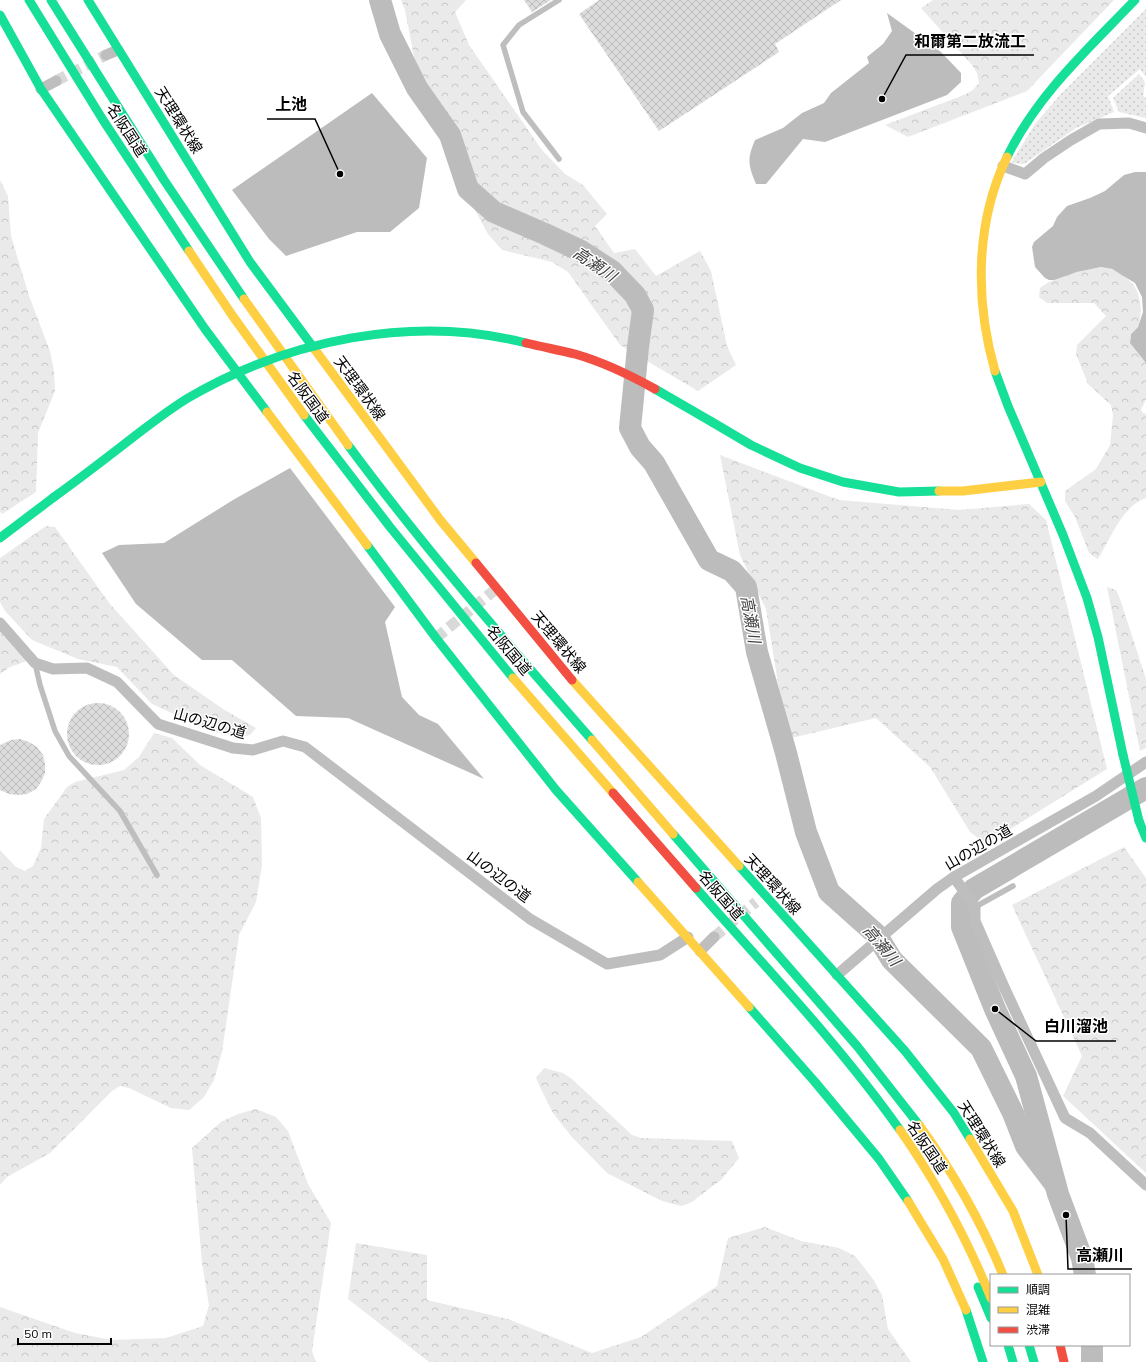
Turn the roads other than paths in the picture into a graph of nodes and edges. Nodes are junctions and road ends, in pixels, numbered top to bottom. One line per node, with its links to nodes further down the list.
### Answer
1 (29, 0): 28 (main road, 名阪国道)
2 (51, 0): 30 (main road, 名阪国道)
3 (88, 0): 7 (main road, 天理環状線)
4 (559, 0): 12 (lane)
5 (1135, 0): 13 (main road)
6 (0, 15): 10 (main road)
7 (118, 50): 8 (street); 27 (main road, 天理環状線)
8 (106, 55)
9 (56, 81): 10 (street)
10 (41, 89): 25 (main road)
11 (1146, 128): 13 (street)
12 (559, 159)
13 (1003, 166): 14 (main road)
14 (1041, 482): 15 (main road, bridge); 19 (main road, bridge)
15 (0, 538)
16 (0, 622): 17 (street)
17 (35, 663): 20 (lane); 25 (street, 山の辺の道)
18 (1146, 762): 21 (street, 山の辺の道)
19 (1146, 838)
20 (157, 875)
21 (954, 877): 23 (street); 27 (street, 山の辺の道)
22 (1013, 886): 23 (lane)
23 (974, 907): 29 (street)
24 (714, 937): 26 (street)
25 (688, 938): 26 (main road)
26 (700, 951): 38 (main road)
27 (837, 975): 31 (main road, 天理環状線)
28 (912, 1148): 32 (main road, 名阪国道); 33 (main road)
29 (1146, 1185)
30 (1003, 1274)
31 (1038, 1274)
32 (990, 1295)
33 (990, 1316)
34 (999, 1346): 39 (main road)
35 (1008, 1346): 40 (main road)
36 (1029, 1346): 41 (main road)
37 (1060, 1346): 42 (main road)
38 (983, 1362)
39 (1004, 1362)
40 (1014, 1362)
41 (1034, 1362)
42 (1064, 1362)

